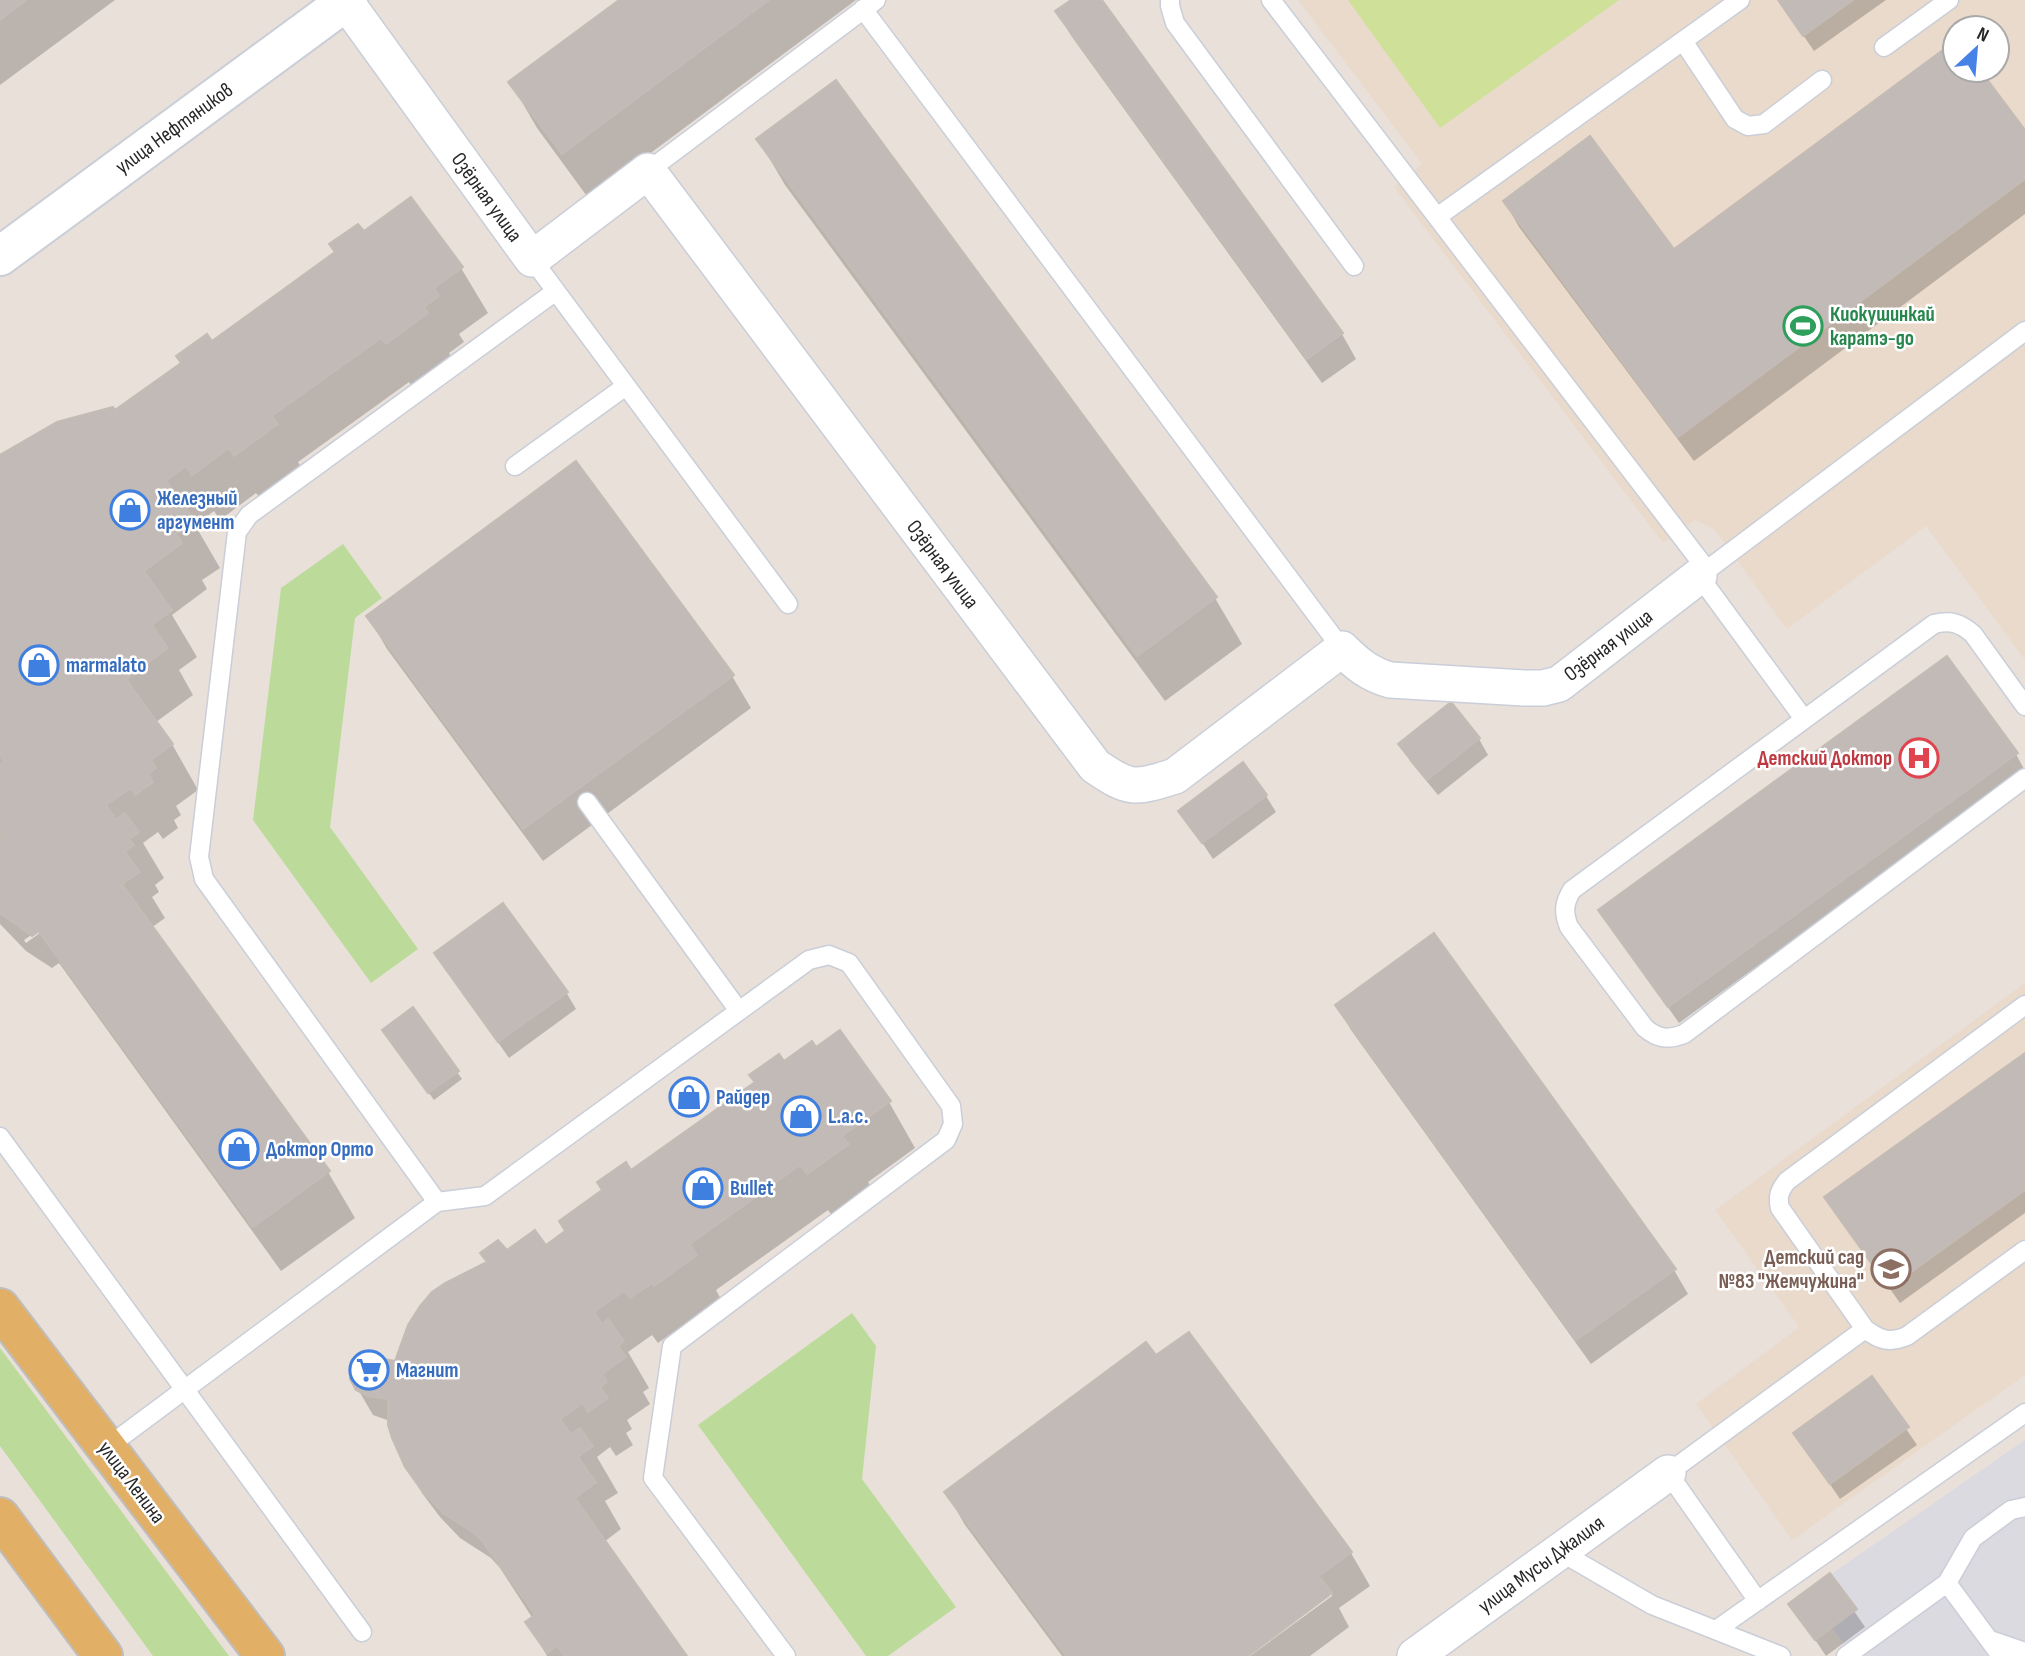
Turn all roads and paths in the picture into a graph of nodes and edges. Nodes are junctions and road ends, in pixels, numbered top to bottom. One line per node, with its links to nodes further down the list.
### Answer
1 (1170, 0): 14 (lane)
2 (1271, 0): 11 (lane)
3 (1740, 0): 7 (lane)
4 (1950, 0): 8 (lane)
5 (870, 5): 10 (lane); 21 (lane)
6 (330, 7): 12 (main road, улица Нефтяников); 13 (street, Озёрная улица)
7 (1682, 41): 9 (lane); 11 (lane)
8 (1884, 47)
9 (1822, 80)
10 (648, 171): 13 (street, Озёрная улица); 21 (street, Озёрная улица)
11 (1437, 217): 19 (lane)
12 (0, 256)
13 (532, 259): 15 (lane)
14 (1354, 266)
15 (556, 291): 17 (lane); 29 (lane)
16 (2025, 331): 19 (lane)
17 (626, 386): 18 (lane); 20 (lane)
18 (515, 466)
19 (1703, 573): 21 (street, Озёрная улица); 23 (lane)
20 (788, 604)
21 (1342, 649)
22 (2025, 706): 23 (lane)
23 (1804, 719): 24 (lane)
24 (2025, 778)
25 (587, 802): 27 (lane)
26 (2025, 1005): 32 (lane)
27 (738, 1011): 29 (lane); 48 (lane)
28 (0, 1137): 33 (lane)
29 (437, 1202): 33 (lane)
30 (2025, 1250): 32 (lane)
31 (0, 1308): 35 (main road, улица Ленина)
32 (1865, 1329): 36 (lane)
33 (185, 1389): 35 (lane); 43 (lane)
34 (2025, 1413): 41 (lane)
35 (106, 1448): 47 (main road, улица Ленина)
36 (1668, 1473): 39 (street, улица Мусы Джалиля); 41 (lane)
37 (2025, 1507): 40 (lane)
38 (0, 1517): 46 (main road)
39 (1559, 1552): 42 (lane); 49 (street, улица Мусы Джалиля)
40 (1947, 1583): 44 (lane); 51 (lane)
41 (1758, 1601): 42 (lane)
42 (1716, 1630): 50 (lane)
43 (362, 1632)
44 (1990, 1640): 45 (lane); 52 (lane)
45 (2025, 1652)
46 (103, 1656)
47 (265, 1656)
48 (786, 1656)
49 (1415, 1656)
50 (1781, 1656)
51 (1846, 1656)
52 (2001, 1656)

